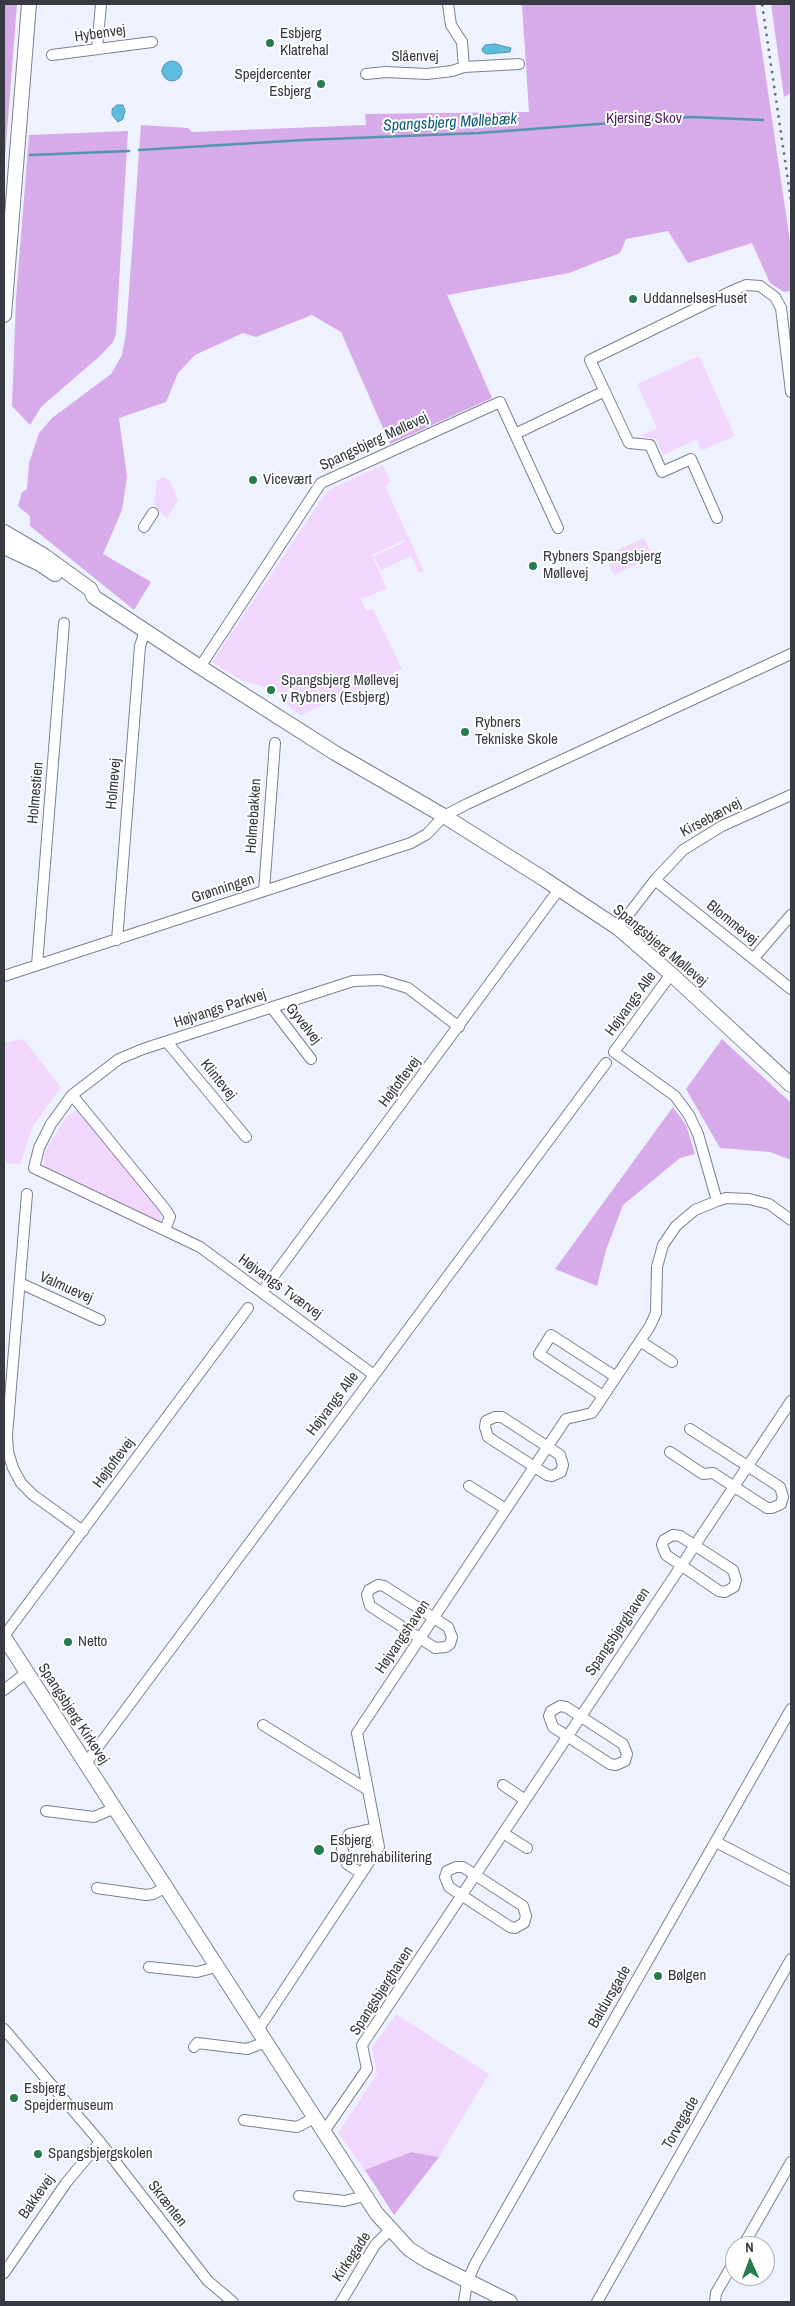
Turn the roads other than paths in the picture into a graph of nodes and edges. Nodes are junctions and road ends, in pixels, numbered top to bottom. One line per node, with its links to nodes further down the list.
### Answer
1 (29, 4): 10 (street)
2 (101, 4): 5 (street)
3 (448, 4): 8 (street)
4 (152, 42): 5 (street, Hybenvej)
5 (97, 48): 6 (street, Hybenvej)
6 (52, 55)
7 (519, 64): 8 (street, Slåenvej)
8 (464, 67): 9 (street, Slåenvej)
9 (366, 74)
10 (4, 315)
11 (605, 391): 12 (street); 13 (street); 15 (street)
12 (791, 392)
13 (515, 434): 17 (street, Spangsbjerg Møllevej); 24 (street, Spangsbjerg Møllevej)
14 (153, 513): 16 (street)
15 (717, 518)
16 (144, 527)
17 (558, 528)
18 (4, 532): 20 (street, Spangsbjerg Møllevej)
19 (4, 547): 20 (street, Spangsbjerg Møllevej)
20 (94, 597): 22 (street, Spangsbjerg Møllevej)
21 (64, 623): 35 (street, Holmestien)
22 (146, 631): 24 (street, Spangsbjerg Møllevej); 33 (street, Holmevej)
23 (791, 654): 27 (street)
24 (200, 668): 27 (street, Spangsbjerg Møllevej)
25 (274, 743): 30 (street, Holmebakken)
26 (791, 795): 28 (street, Kirsebærvej)
27 (444, 816): 29 (street, Spangsbjerg Møllevej); 30 (street, Grønningen)
28 (655, 880): 32 (street, Kirsebærvej); 34 (street, Blommevej)
29 (560, 888): 32 (street, Spangsbjerg Møllevej); 40 (street, Højtoftevej)
30 (264, 891): 33 (street, Grønningen)
31 (791, 915): 34 (street)
32 (618, 928): 36 (street, Spangsbjerg Møllevej)
33 (117, 940): 35 (street, Grønningen)
34 (753, 959): 38 (street, Blommevej)
35 (37, 965): 37 (street, Grønningen)
36 (671, 974): 44 (street, Spangsbjerg Møllevej); 49 (street, Højvangs Alle)
37 (4, 976)
38 (791, 989)
39 (272, 1008): 40 (street, Højvangs Parkvej); 41 (street, Højvangs Parkvej); 42 (street, Gyvelvej)
40 (459, 1027): 53 (street, Højtoftevej)
41 (167, 1042): 45 (street, Højvangs Parkvej); 46 (street, Klintevej)
42 (311, 1059)
43 (606, 1063): 58 (street, Højvangs Alle)
44 (791, 1085)
45 (72, 1095): 47 (street, Højvangs Parkvej); 51 (street)
46 (246, 1137)
47 (34, 1168): 51 (street, Højvangs Tværvej)
48 (27, 1194): 52 (street)
49 (717, 1200): 50 (street); 56 (street, Højvangshaven)
50 (791, 1220)
51 (166, 1229): 53 (street, Højvangs Tværvej)
52 (20, 1283): 55 (street, Valmuevej); 70 (street)
53 (262, 1292): 58 (street, Højvangs Tværvej)
54 (248, 1308): 70 (street, Højtoftevej)
55 (100, 1320)
56 (640, 1341): 57 (street); 59 (street, Højvangshaven)
57 (672, 1362)
58 (374, 1375): 82 (street, Højvangs Alle)
59 (616, 1377): 60 (street, Højvangshaven); 60 (street)
60 (603, 1396): 63 (street, Højvangshaven)
61 (791, 1401): 65 (street, Spangsbjerghaven)
62 (690, 1429): 65 (street)
63 (548, 1447): 66 (street, Højvangshaven); 66 (street); 66 (street)
64 (670, 1452): 68 (street)
65 (748, 1466): 68 (street, Spangsbjerghaven); 68 (street)
66 (534, 1467): 69 (street, Højvangshaven)
67 (469, 1486): 69 (street)
68 (734, 1486): 71 (street, Spangsbjerghaven)
69 (506, 1510): 73 (street, Højvangshaven)
70 (83, 1531): 74 (street, Højtoftevej)
71 (695, 1545): 72 (street, Spangsbjerghaven); 72 (street); 72 (street)
72 (681, 1565): 79 (street, Spangsbjerghaven)
73 (434, 1618): 75 (street, Højvangshaven); 75 (street); 75 (street)
74 (4, 1637): 76 (street, Spangsbjerg Kirkevej)
75 (420, 1638): 84 (street, Højvangshaven)
76 (26, 1672): 77 (street); 82 (street, Spangsbjerg Kirkevej)
77 (4, 1689)
78 (791, 1709): 90 (street, Baldursgade)
79 (580, 1716): 81 (street, Spangsbjerghaven); 81 (street); 81 (street)
80 (263, 1725): 84 (street)
81 (567, 1736): 85 (street, Spangsbjerghaven)
82 (86, 1763): 86 (street, Spangsbjerg Kirkevej)
83 (503, 1784): 85 (street)
84 (368, 1790): 88 (street, Højvangshaven)
85 (526, 1800): 89 (street, Spangsbjerghaven)
86 (115, 1808): 87 (street); 95 (street, Spangsbjerg Kirkevej)
87 (46, 1811)
88 (375, 1828): 92 (street, Højvangshaven); 92 (street)
89 (503, 1833): 91 (street); 93 (street, Spangsbjerghaven)
90 (716, 1842): 94 (street); 116 (street, Baldursgade)
91 (527, 1848)
92 (361, 1873): 102 (street, Højvangshaven)
93 (475, 1875): 97 (street, Spangsbjerghaven); 97 (street); 97 (street)
94 (791, 1882)
95 (166, 1887): 96 (street); 100 (street, Spangsbjerg Kirkevej)
96 (97, 1888)
97 (462, 1895): 107 (street, Spangsbjerghaven)
98 (791, 1959): 121 (street, Torvegade)
99 (149, 1967): 100 (street)
100 (216, 1967): 102 (street, Spangsbjerg Kirkevej)
101 (4, 2030): 108 (street, Skrænten)
102 (258, 2030): 103 (street, Spangsbjerg Kirkevej)
103 (266, 2042): 104 (street); 105 (street, Spangsbjerg Kirkevej)
104 (194, 2047)
105 (316, 2118): 106 (street); 107 (street, Spangsbjerg Kirkevej)
106 (244, 2120)
107 (324, 2130): 111 (street, Spangsbjerg Kirkevej)
108 (100, 2142): 114 (street, Bakkevej); 117 (street, Skrænten)
109 (791, 2162): 113 (street)
110 (299, 2196): 111 (street)
111 (364, 2196): 112 (street, Spangsbjerg Kirkevej)
112 (390, 2230): 116 (street, Spangsbjerg Kirkevej); 118 (street, Kirkegade)
113 (749, 2236)
114 (4, 2273)
115 (725, 2277): 122 (street)
116 (467, 2282): 119 (street, Baldursgade); 120 (street, Spangsbjerg Kirkevej)
117 (233, 2302)
118 (340, 2302)
119 (464, 2302)
120 (510, 2302)
121 (597, 2302)
122 (715, 2302)

